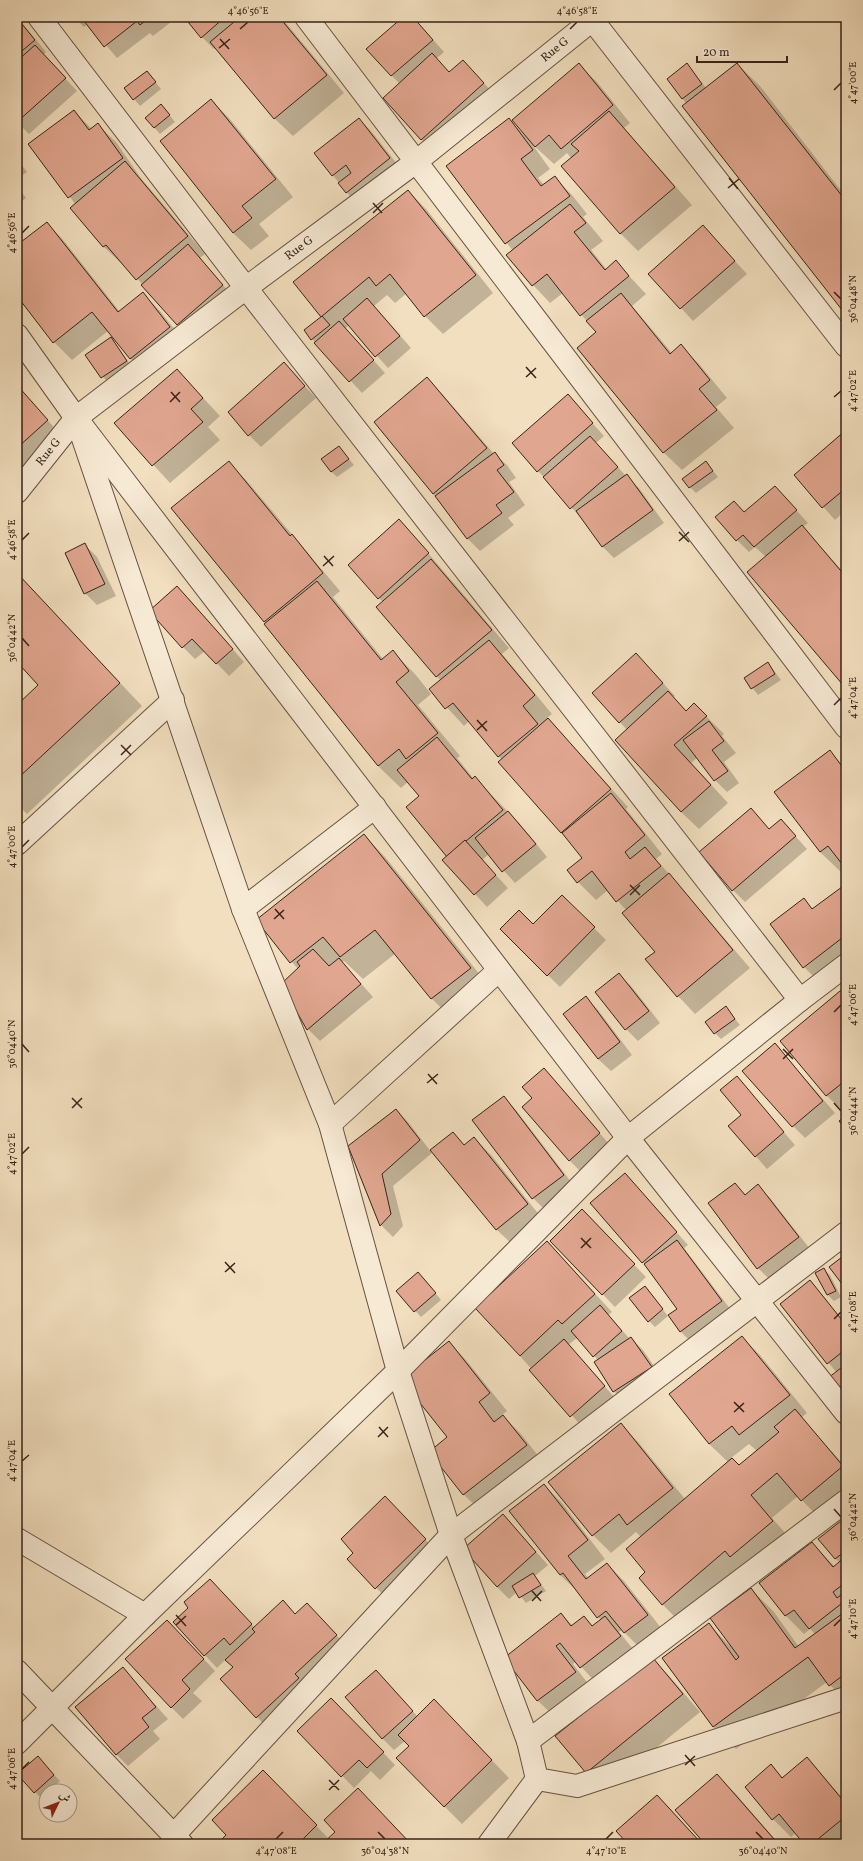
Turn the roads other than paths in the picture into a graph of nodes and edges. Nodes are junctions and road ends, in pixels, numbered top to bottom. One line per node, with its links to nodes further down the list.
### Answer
1 (39, 17): 5 (street)
2 (306, 17): 4 (street)
3 (592, 18): 4 (street, Rue G); 7 (street)
4 (417, 161): 5 (street, Rue G); 11 (street)
5 (246, 288): 8 (street, Rue G); 17 (street)
6 (17, 335): 8 (street)
7 (846, 346)
8 (76, 418): 9 (street, Rue G); 10 (street); 12 (street)
9 (17, 492)
10 (173, 700): 13 (street); 14 (street)
11 (846, 727)
12 (375, 807): 14 (street); 16 (street)
13 (17, 844)
14 (242, 909): 18 (street)
15 (846, 965): 17 (street)
16 (498, 970): 18 (street); 19 (street)
17 (800, 1000): 19 (street)
18 (330, 1124): 22 (street)
19 (628, 1138): 21 (street); 22 (street)
20 (846, 1233): 21 (street)
21 (757, 1302): 23 (street); 25 (street)
22 (398, 1371): 25 (street); 27 (street)
23 (846, 1413)
24 (846, 1501): 31 (street)
25 (451, 1535): 31 (street); 34 (street)
26 (17, 1539): 27 (street)
27 (145, 1616): 30 (street)
28 (17, 1670): 30 (street)
29 (846, 1698): 33 (street)
30 (52, 1709): 32 (street); 34 (street)
31 (528, 1741): 33 (street)
32 (17, 1743)
33 (537, 1779): 35 (street)
34 (178, 1840)
35 (490, 1844)

